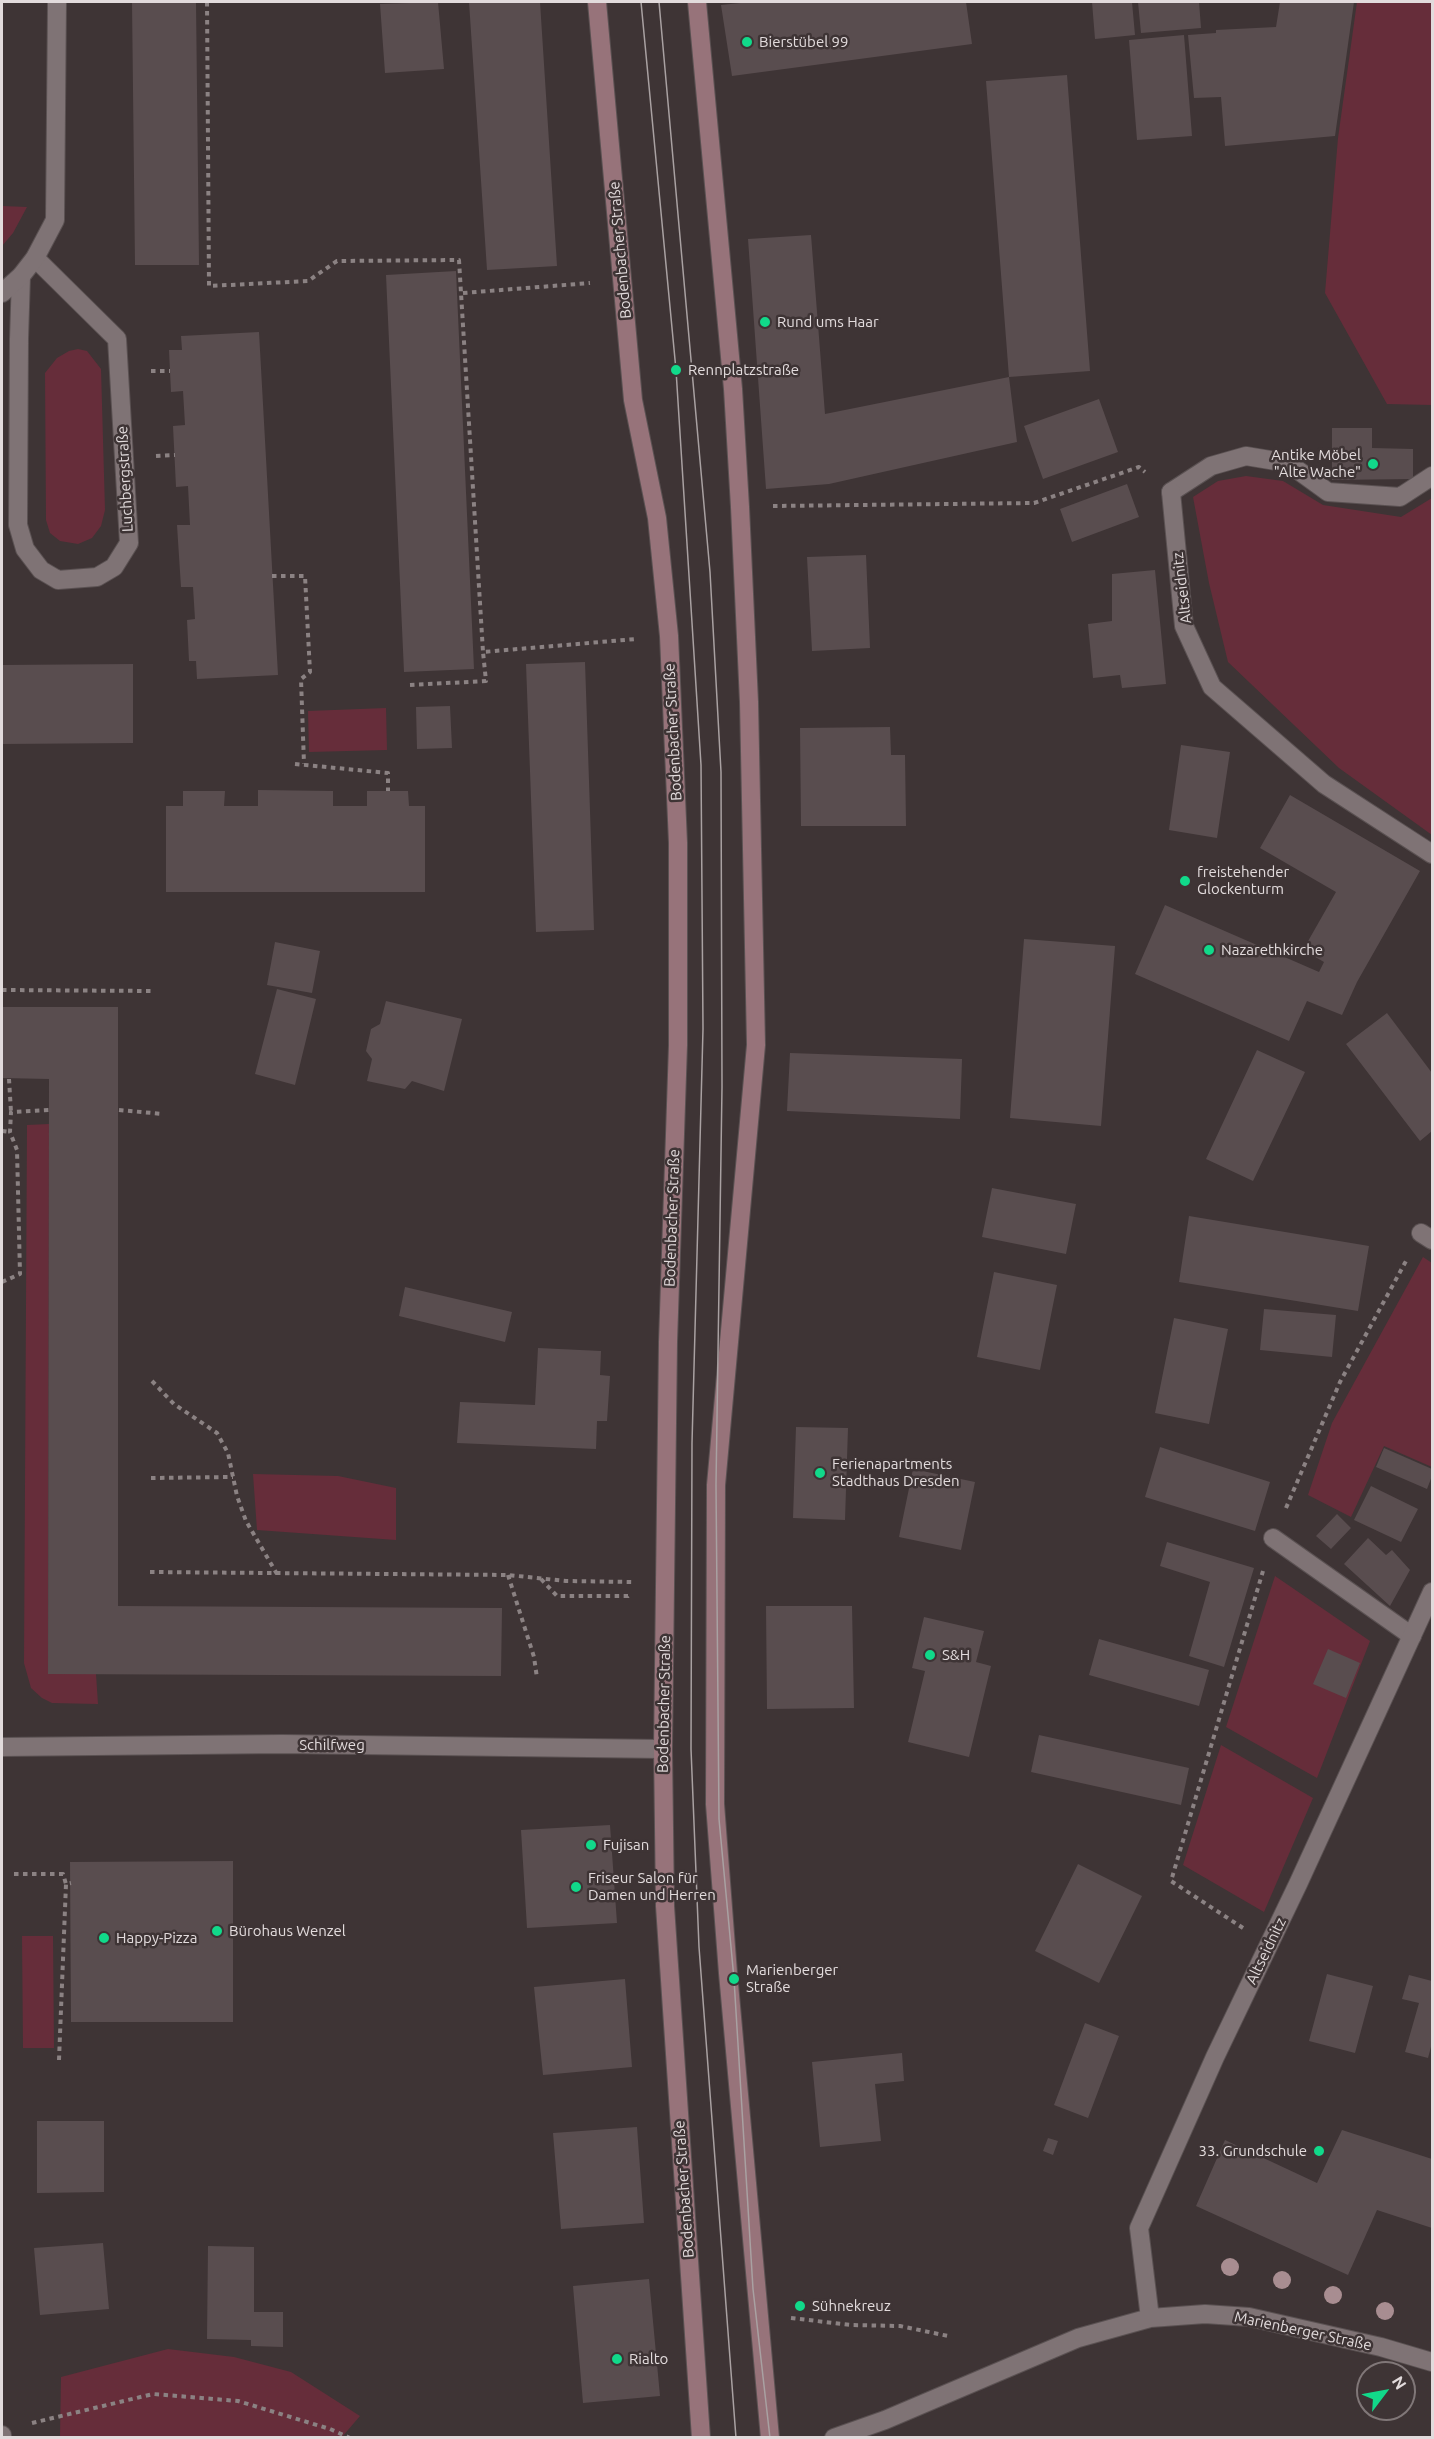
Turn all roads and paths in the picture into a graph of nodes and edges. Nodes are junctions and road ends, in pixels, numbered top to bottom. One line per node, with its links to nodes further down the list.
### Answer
1 (57, 2): 5 (street)
2 (207, 2): 9 (path)
3 (597, 2): 7 (street, Bodenbacher Straße)
4 (698, 2): 14 (street)
5 (35, 258): 6 (street); 6 (street, Luchbergstraße)
6 (21, 276): 8 (street)
7 (623, 280): 9 (path); 16 (street, Bodenbacher Straße)
8 (2, 292)
9 (463, 293): 17 (path)
10 (142, 371): 11 (path)
11 (170, 371)
12 (1432, 476): 13 (street)
13 (1171, 492): 14 (path); 22 (street, Altseidnitz)
14 (740, 507): 59 (street)
15 (272, 576): 20 (path)
16 (669, 636): 17 (path); 47 (street, Bodenbacher Straße)
17 (483, 652): 18 (path)
18 (410, 685)
19 (296, 764): 20 (path)
20 (304, 764): 21 (path)
21 (388, 791)
22 (1432, 854)
23 (2, 990): 24 (path)
24 (153, 991)
25 (9, 1078): 28 (path)
26 (49, 1110): 28 (path)
27 (119, 1110): 29 (path)
28 (11, 1112): 31 (path)
29 (163, 1114)
30 (2, 1131): 31 (path)
31 (10, 1132): 32 (path)
32 (2, 1282)
33 (152, 1381): 34 (path)
34 (233, 1477): 35 (path); 38 (path)
35 (151, 1478)
36 (1273, 1538): 44 (street)
37 (150, 1572): 38 (path)
38 (277, 1574): 39 (path)
39 (508, 1575): 40 (path); 45 (path)
40 (542, 1579): 41 (path); 42 (path)
41 (642, 1582)
42 (635, 1589)
43 (1432, 1592): 44 (street, Altseidnitz)
44 (1412, 1636): 50 (street, Altseidnitz)
45 (537, 1678)
46 (2, 1747): 47 (street, Schilfweg)
47 (663, 1749): 58 (street, Bodenbacher Straße)
48 (14, 1874): 51 (path)
49 (1171, 1881): 50 (path)
50 (1269, 1945): 53 (street, Altseidnitz)
51 (58, 2060)
52 (781, 2316): 54 (path)
53 (1150, 2318): 55 (street, Marienberger Straße); 60 (street, Marienberger Straße)
54 (948, 2336)
55 (1432, 2362)
56 (29, 2423): 57 (path)
57 (350, 2438)
58 (701, 2438)
59 (770, 2438)
60 (834, 2438)

